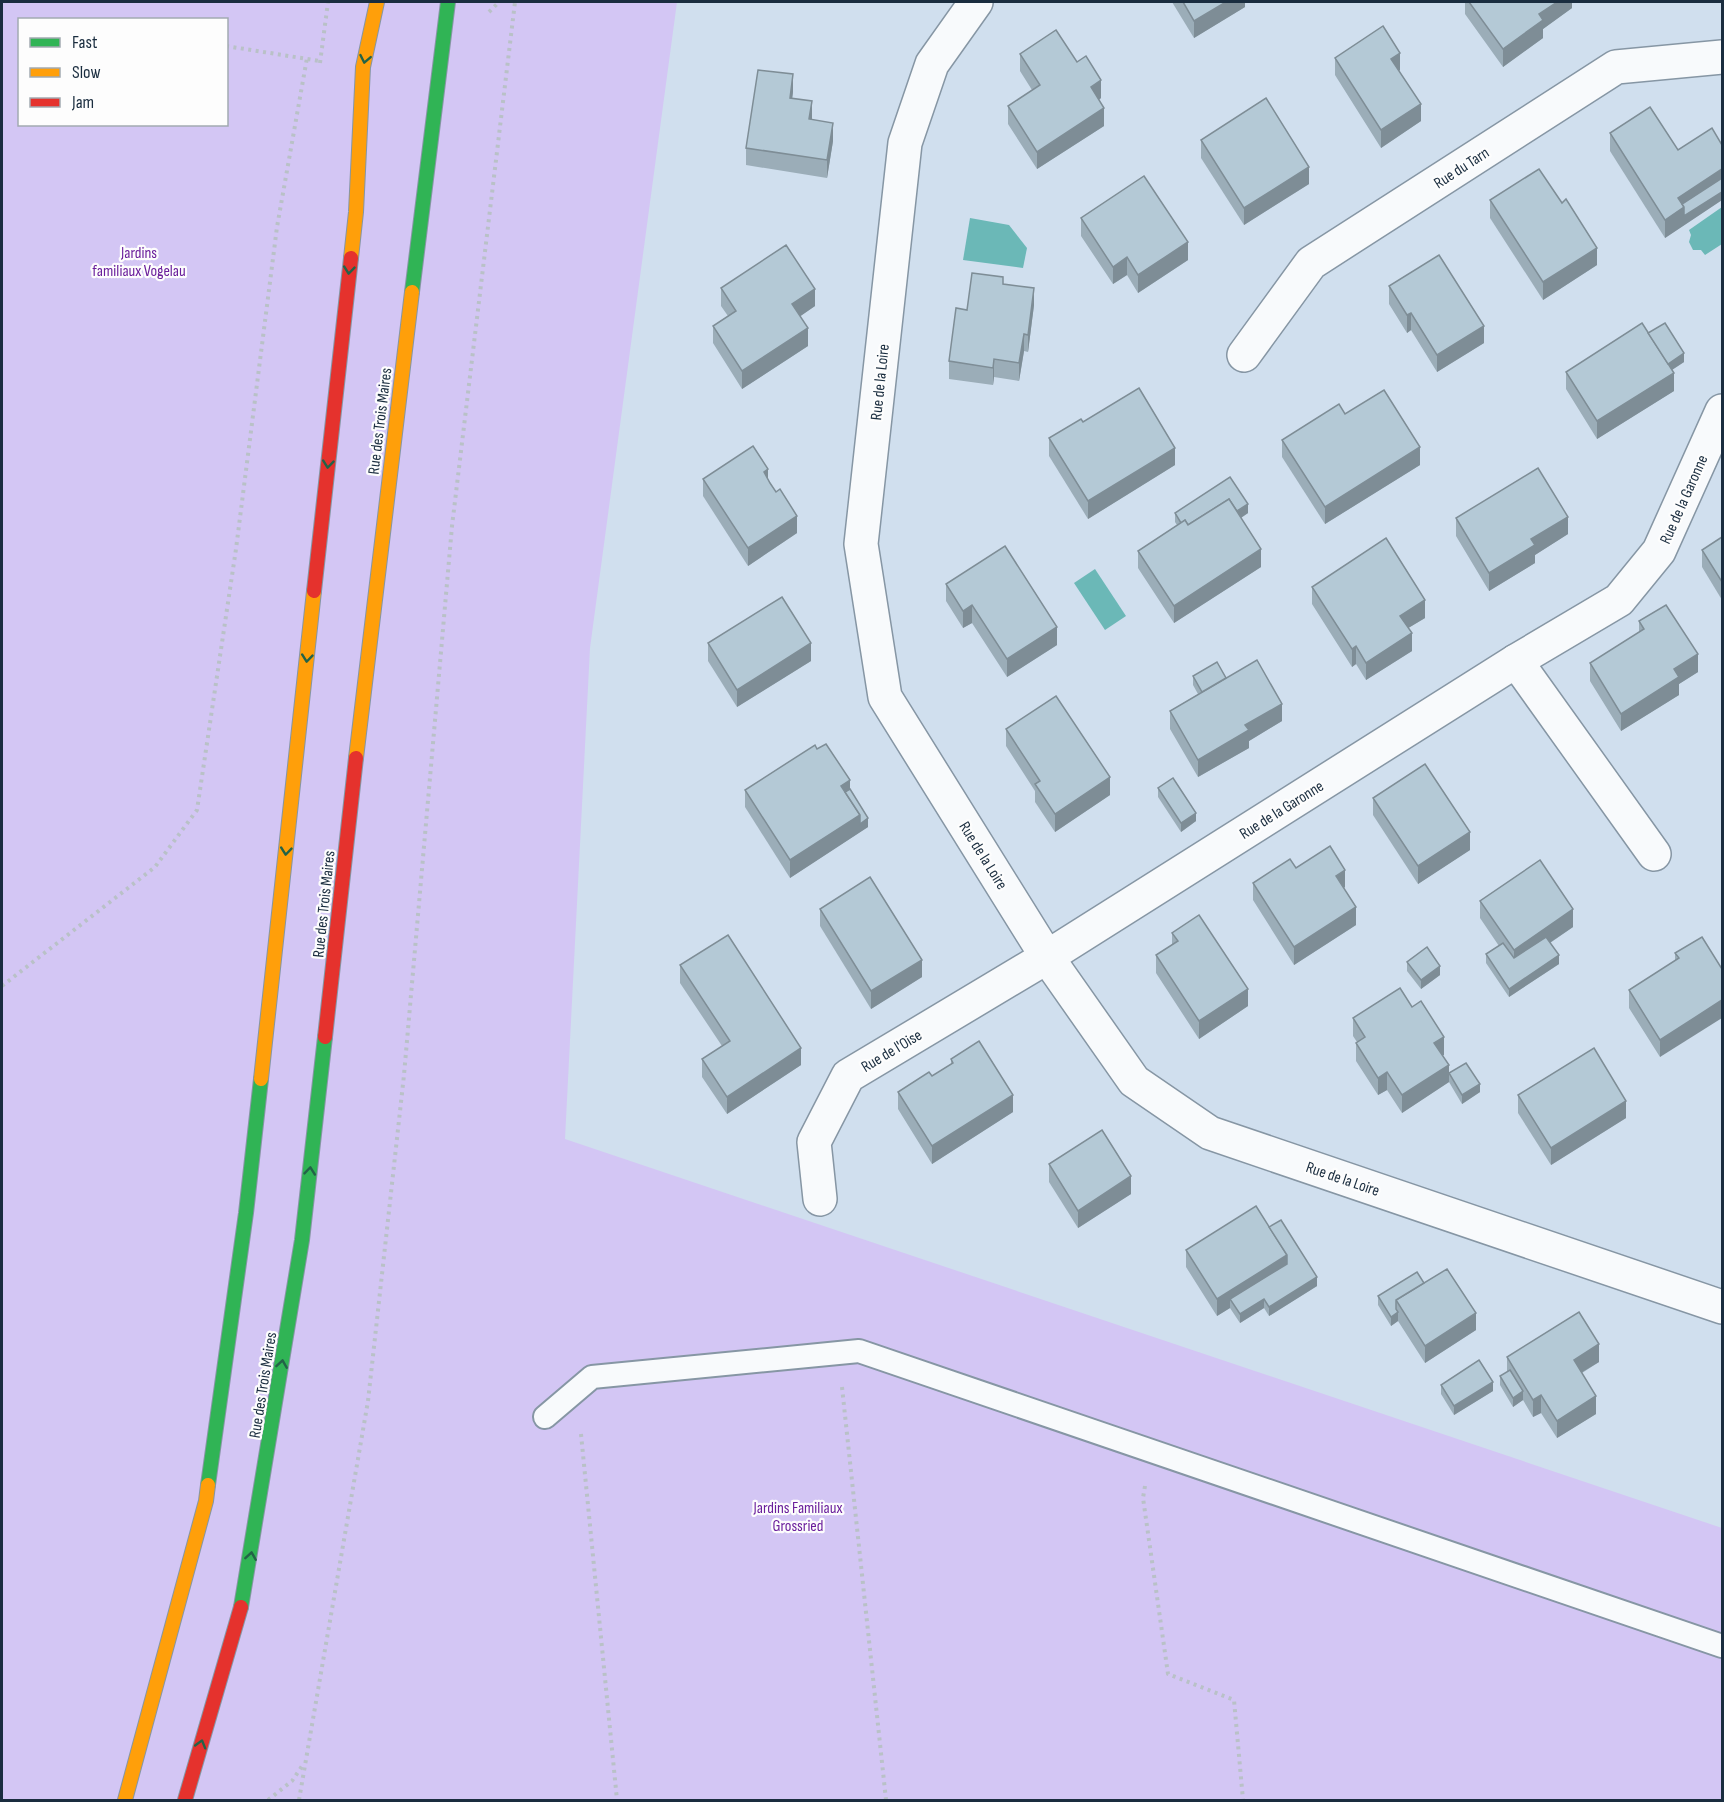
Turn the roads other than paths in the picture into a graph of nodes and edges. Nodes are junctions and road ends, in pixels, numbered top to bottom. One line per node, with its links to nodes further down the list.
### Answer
1 (377, 2): 14 (main road, one-way to 14)
2 (448, 2): 15 (main road, Rue des Trois Maires, one-way to 2)
3 (976, 2): 9 (street, Rue de la Loire)
4 (1722, 57): 5 (street, Rue du Tarn)
5 (1244, 355)
6 (1722, 411): 7 (street, Rue de la Garonne)
7 (1516, 661): 8 (street); 9 (street, Rue de la Garonne)
8 (1654, 854)
9 (1047, 957): 10 (street, Rue de l'Oise); 11 (street, Rue de la Loire)
10 (820, 1199)
11 (1722, 1307)
12 (545, 1417): 13 (lane)
13 (1722, 1646)
14 (125, 1800)
15 (185, 1800)

